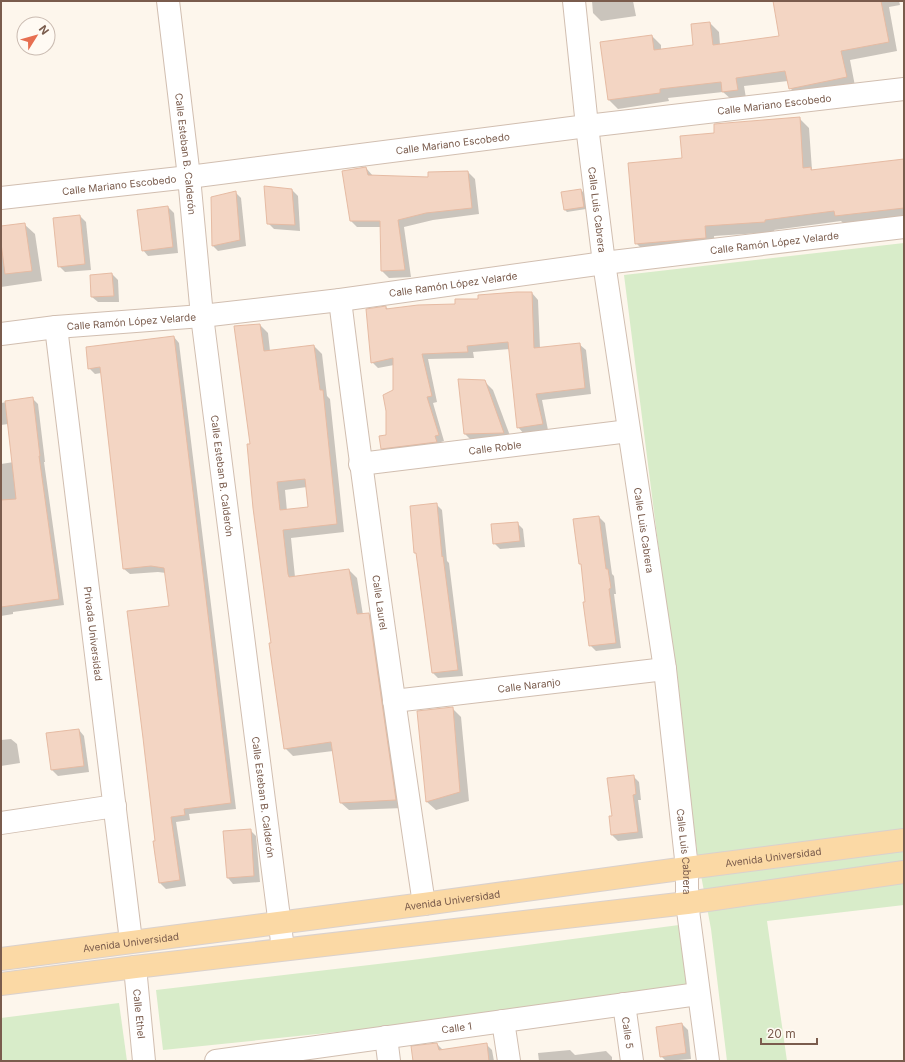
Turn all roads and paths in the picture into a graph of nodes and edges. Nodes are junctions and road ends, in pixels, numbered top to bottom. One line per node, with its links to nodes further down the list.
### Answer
1 (168, 1): 5 (street, Calle Esteban B. Calderón)
2 (574, 1): 4 (street, Calle Luis Cabrera)
3 (904, 89): 4 (street, Calle Mariano Escobedo)
4 (586, 126): 5 (street, Calle Mariano Escobedo); 8 (street, Calle Luis Cabrera)
5 (189, 177): 6 (street, Calle Mariano Escobedo); 10 (street, Calle Esteban B. Calderón)
6 (1, 198)
7 (904, 227): 8 (street, Calle Ramón López Velarde)
8 (604, 263): 9 (street, Calle Ramón López Velarde); 13 (street, Calle Luis Cabrera)
9 (340, 300): 10 (street, Calle Ramón López Velarde); 14 (street, Calle Laurel)
10 (202, 316): 11 (street, Calle Ramón López Velarde); 24 (street, Calle Esteban B. Calderón)
11 (56, 327): 12 (street, Calle Ramón López Velarde); 17 (street, Privada Universidad)
12 (1, 334)
13 (630, 431): 14 (street, Calle Roble); 15 (street, Calle Luis Cabrera)
14 (360, 464): 16 (street, Calle Laurel)
15 (665, 669): 16 (street, Calle Naranjo); 20 (street, Calle Luis Cabrera)
16 (394, 702): 23 (street, Calle Laurel)
17 (115, 806): 18 (street); 25 (street, Privada Universidad)
18 (1, 823)
19 (904, 840): 20 (main road, Avenida Universidad)
20 (687, 868): 22 (street, Calle Luis Cabrera); 23 (main road, Avenida Universidad)
21 (904, 872): 22 (main road)
22 (687, 903): 26 (main road); 32 (street, Calle Luis Cabrera)
23 (424, 904): 24 (main road, Avenida Universidad)
24 (280, 922): 25 (main road, Avenida Universidad); 26 (street, Calle Esteban B. Calderón)
25 (131, 941): 27 (main road, Avenida Universidad)
26 (283, 950): 29 (main road)
27 (47, 952): 28 (main road, Avenida Universidad); 30 (street)
28 (1, 959)
29 (135, 967): 30 (main road); 37 (street, Calle Ethel)
30 (49, 978): 31 (main road)
31 (1, 984)
32 (698, 994): 33 (street, Calle 1); 42 (street, Calle Luis Cabrera)
33 (624, 1004): 34 (street, Calle 1); 41 (street, Calle 5)
34 (503, 1021): 35 (street, Calle 1); 40 (street)
35 (386, 1037): 36 (street, Calle 1); 39 (street)
36 (271, 1057): 38 (street, Calle 1)
37 (144, 1061)
38 (216, 1061)
39 (389, 1061)
40 (509, 1061)
41 (632, 1061)
42 (708, 1061)

